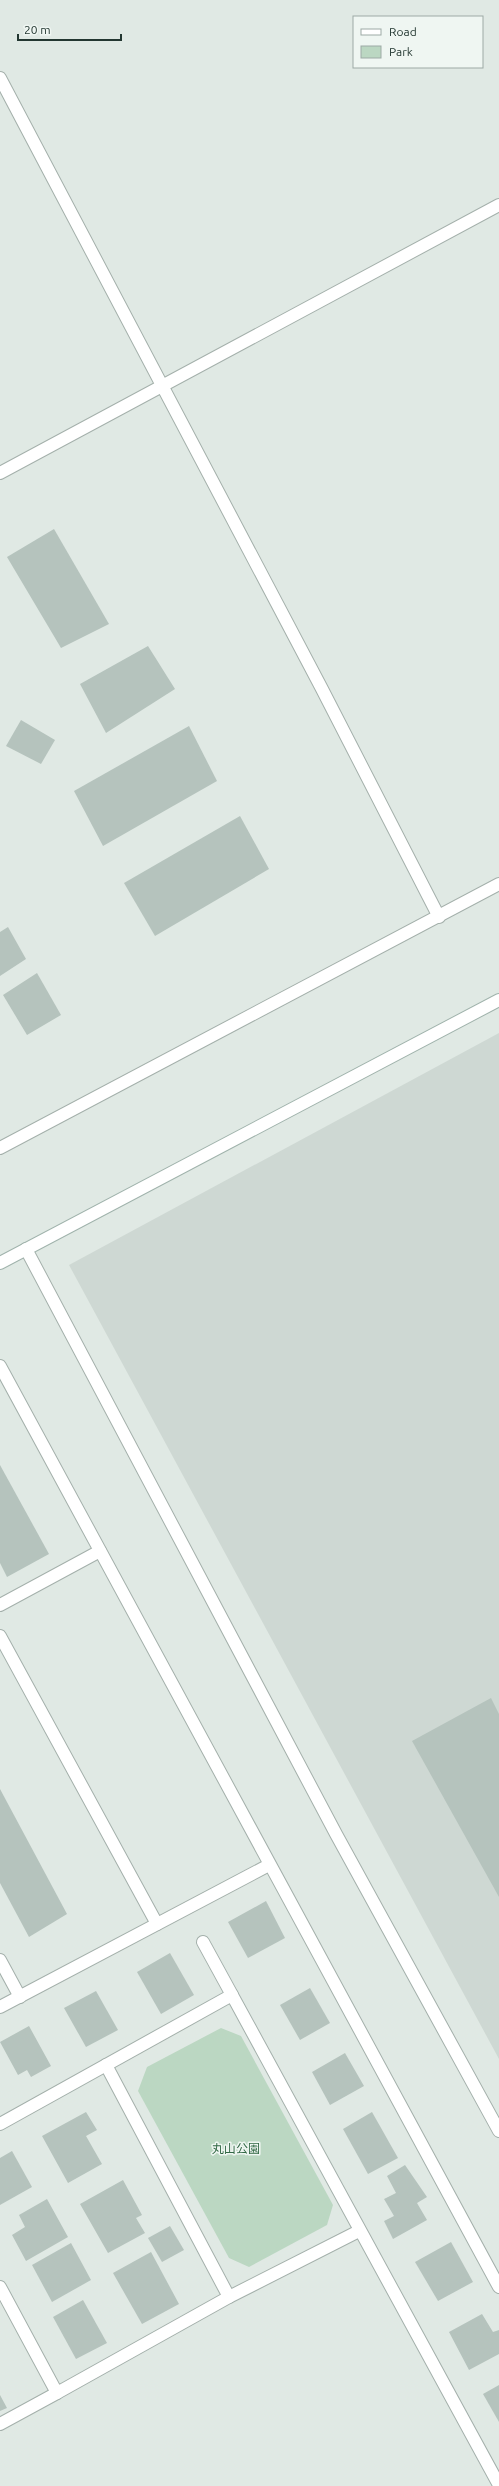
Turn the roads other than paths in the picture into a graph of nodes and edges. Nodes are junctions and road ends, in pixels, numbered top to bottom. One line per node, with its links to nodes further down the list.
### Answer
1 (0, 78): 3 (street)
2 (499, 205): 3 (street)
3 (164, 386): 4 (street); 6 (street)
4 (0, 473)
5 (499, 884): 6 (street)
6 (439, 917): 8 (street)
7 (499, 1000): 9 (street)
8 (0, 1148)
9 (26, 1249): 10 (street); 24 (street)
10 (0, 1263)
11 (0, 1366): 12 (street)
12 (100, 1551): 13 (street); 15 (street)
13 (0, 1605)
14 (0, 1636): 16 (street)
15 (269, 1865): 16 (street); 27 (street)
16 (157, 1924): 20 (street)
17 (203, 1942): 19 (street)
18 (0, 1960): 20 (street)
19 (232, 1996): 22 (street); 25 (street)
20 (20, 1997): 21 (street)
21 (0, 2007)
22 (106, 2066): 23 (street); 28 (street)
23 (0, 2124)
24 (499, 2131)
25 (359, 2231): 28 (street); 31 (street)
26 (0, 2287): 29 (street)
27 (499, 2287)
28 (230, 2297): 29 (street)
29 (58, 2393): 30 (street)
30 (0, 2424)
31 (499, 2485)

